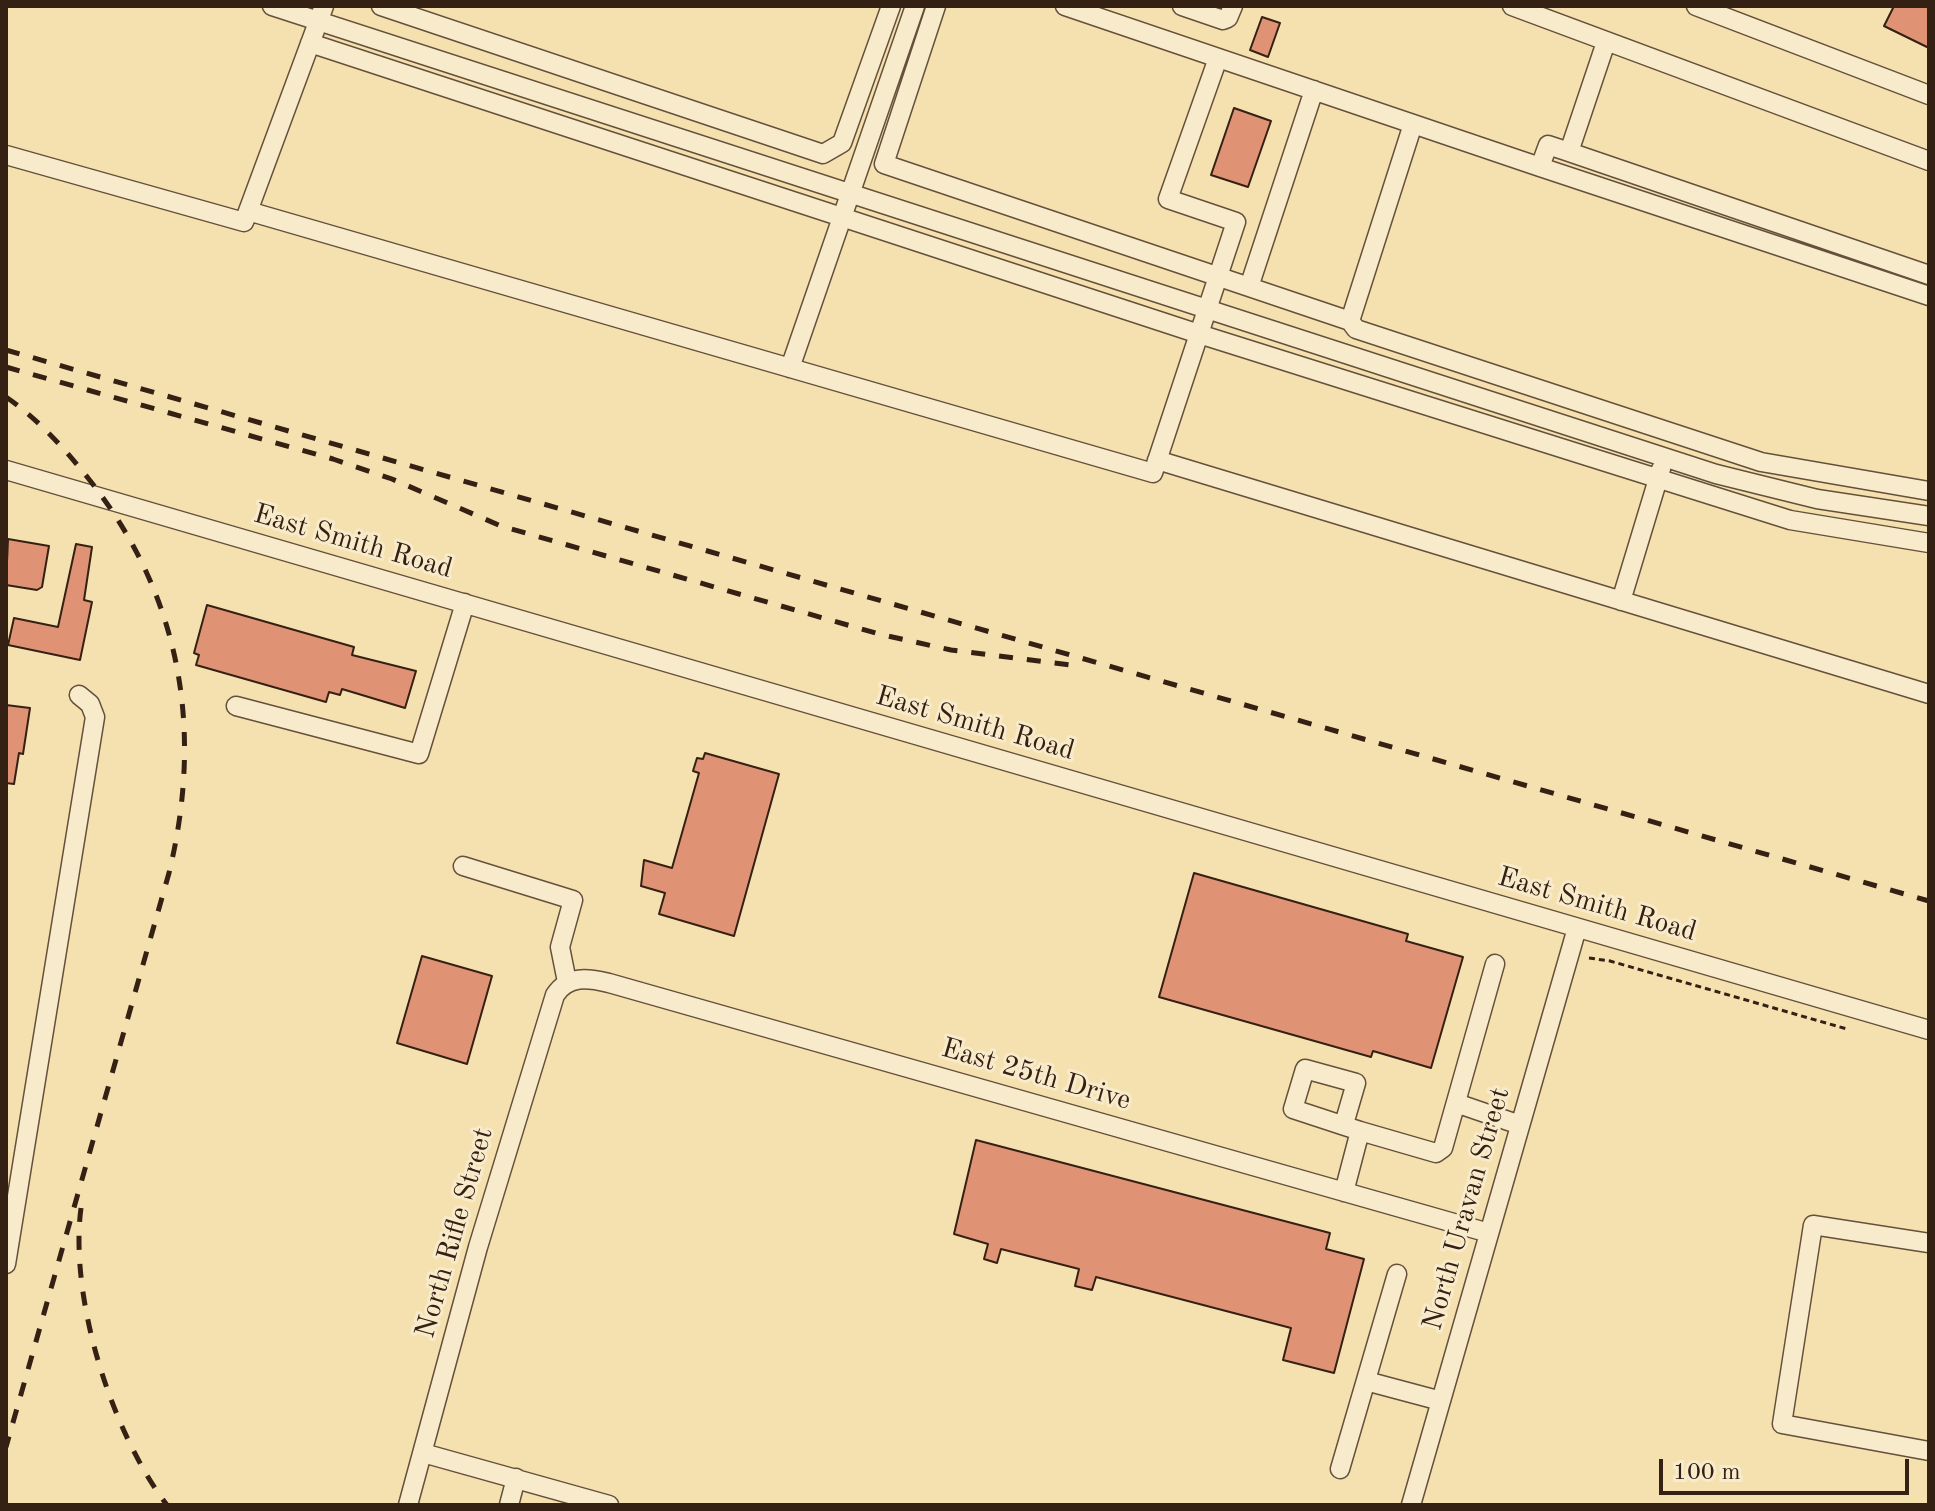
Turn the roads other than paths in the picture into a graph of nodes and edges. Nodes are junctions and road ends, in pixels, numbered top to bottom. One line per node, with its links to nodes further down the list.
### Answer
1 (272, 6): 11 (street)
2 (381, 6): 3 (street)
3 (891, 6)
4 (915, 6): 22 (street)
5 (936, 6): 26 (street)
6 (1065, 6): 14 (street)
7 (1182, 6): 8 (street)
8 (1233, 6)
9 (1512, 6): 12 (street)
10 (1696, 6): 16 (street)
11 (321, 13): 13 (street); 22 (street)
12 (1606, 42): 18 (street); 20 (street)
13 (310, 43): 23 (street); 24 (street)
14 (1218, 58): 15 (street); 26 (street)
15 (1314, 90): 17 (street); 27 (street)
16 (1929, 95)
17 (1413, 124): 21 (street); 30 (street)
18 (1569, 152): 21 (street); 25 (street)
19 (6, 155): 23 (street)
20 (1929, 161)
21 (1540, 167): 28 (street)
22 (852, 195): 24 (street); 29 (street)
23 (248, 211): 33 (street)
24 (842, 218): 31 (street); 33 (street)
25 (1929, 275)
26 (1218, 276): 27 (street); 29 (street)
27 (1249, 287): 30 (street)
28 (1929, 296)
29 (1206, 311): 31 (street); 34 (street)
30 (1350, 321): 32 (street)
31 (1199, 334): 35 (street); 38 (street)
32 (1409, 346): 34 (street); 36 (street)
33 (790, 368): 38 (street)
34 (1399, 373): 35 (street); 37 (street)
35 (1390, 395): 40 (street)
36 (1672, 432): 37 (street); 41 (street)
37 (1664, 457): 40 (street); 42 (street)
38 (1157, 460): 44 (street)
39 (6, 470): 45 (street, East Smith Road)
40 (1658, 479): 43 (street); 44 (street)
41 (1929, 491)
42 (1929, 516)
43 (1929, 543)
44 (1621, 601): 46 (street)
45 (465, 603): 48 (street); 50 (street, East Smith Road)
46 (1929, 694)
47 (79, 695): 59 (street)
48 (236, 706)
49 (463, 866): 52 (street)
50 (1577, 928): 53 (street, East Smith Road); 55 (street, North Uravan Street)
51 (1495, 964): 54 (street)
52 (567, 982): 56 (street, East 25th Drive); 64 (street, North Rifle Street)
53 (1929, 1030)
54 (1456, 1103): 55 (street); 56 (street)
55 (1520, 1125): 57 (street, North Uravan Street)
56 (1344, 1192): 57 (street, East 25th Drive)
57 (1489, 1233): 62 (street, North Uravan Street)
58 (1929, 1243): 63 (street)
59 (6, 1264)
60 (1397, 1274): 61 (street)
61 (1366, 1381): 62 (street); 65 (street)
62 (1441, 1401): 70 (street, North Uravan Street)
63 (1929, 1451)
64 (423, 1453): 66 (street); 67 (street, North Rifle Street)
65 (1340, 1469)
66 (516, 1478): 68 (street); 69 (street)
67 (408, 1505)
68 (509, 1505)
69 (609, 1505)
70 (1411, 1505)

